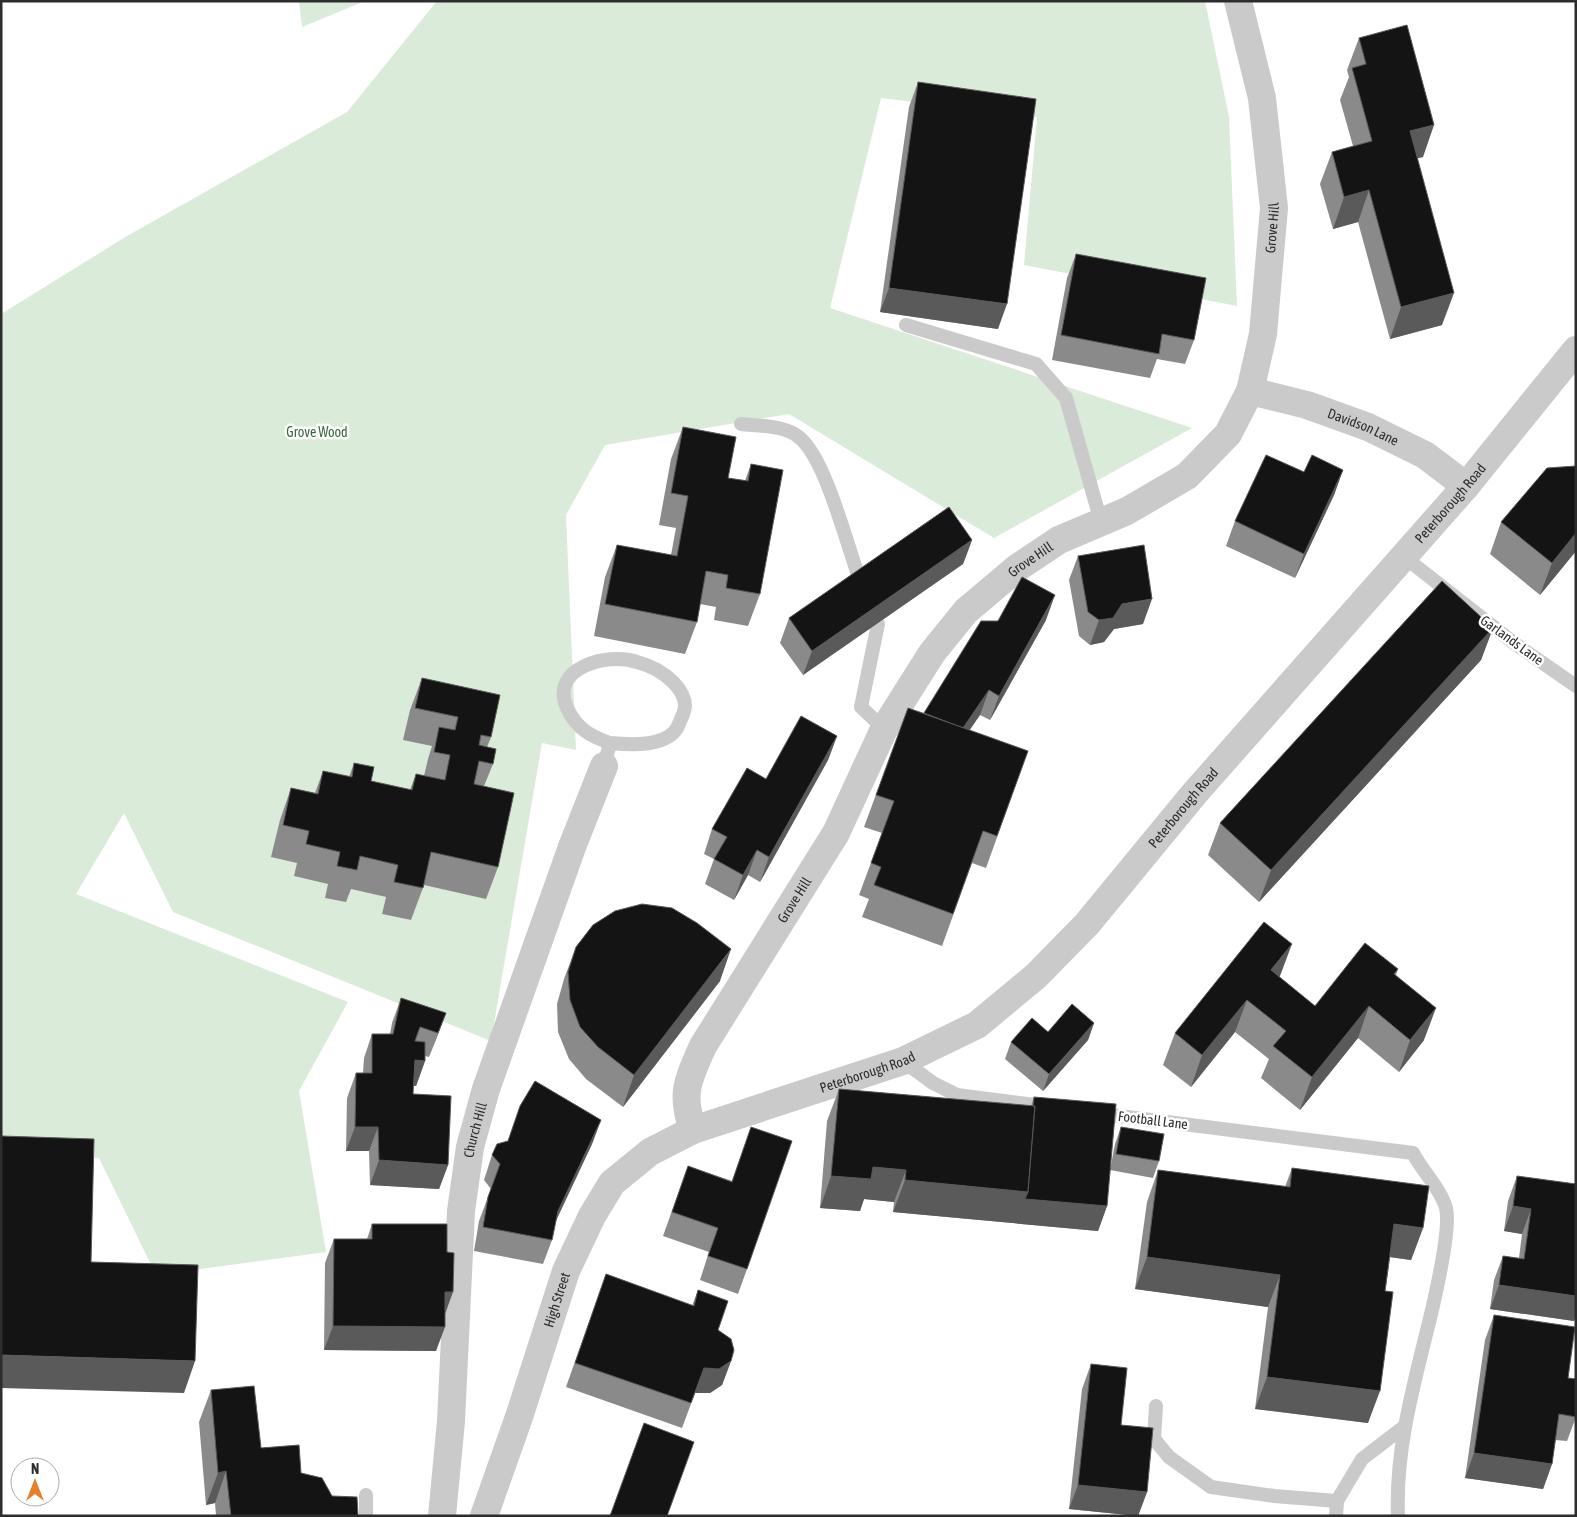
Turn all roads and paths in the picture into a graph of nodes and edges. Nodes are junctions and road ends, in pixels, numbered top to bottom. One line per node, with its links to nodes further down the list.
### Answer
1 (1238, 1): 4 (street, Grove Hill)
2 (906, 325): 7 (lane)
3 (1576, 350): 6 (street, Peterborough Road)
4 (1250, 391): 6 (street, Davidson Lane); 7 (street, Grove Hill)
5 (741, 424): 9 (lane)
6 (1466, 486): 8 (street, Peterborough Road)
7 (1101, 522): 12 (street, Grove Hill)
8 (1402, 556): 11 (lane, Garlands Lane); 14 (street, Peterborough Road)
9 (862, 586)
10 (878, 624): 12 (lane)
11 (1576, 686)
12 (884, 728): 17 (street, Grove Hill)
13 (607, 754): 13 (lane); 23 (street, Church Hill)
14 (903, 1062): 15 (lane); 17 (street, Peterborough Road)
15 (1065, 1109)
16 (1085, 1111): 19 (lane, Football Lane)
17 (693, 1130): 24 (street, High Street)
18 (1156, 1406): 21 (lane)
19 (1405, 1426): 21 (lane); 26 (lane)
20 (366, 1495): 22 (lane)
21 (1337, 1501): 25 (lane)
22 (366, 1516)
23 (442, 1516)
24 (484, 1516)
25 (1336, 1516)
26 (1398, 1516)

